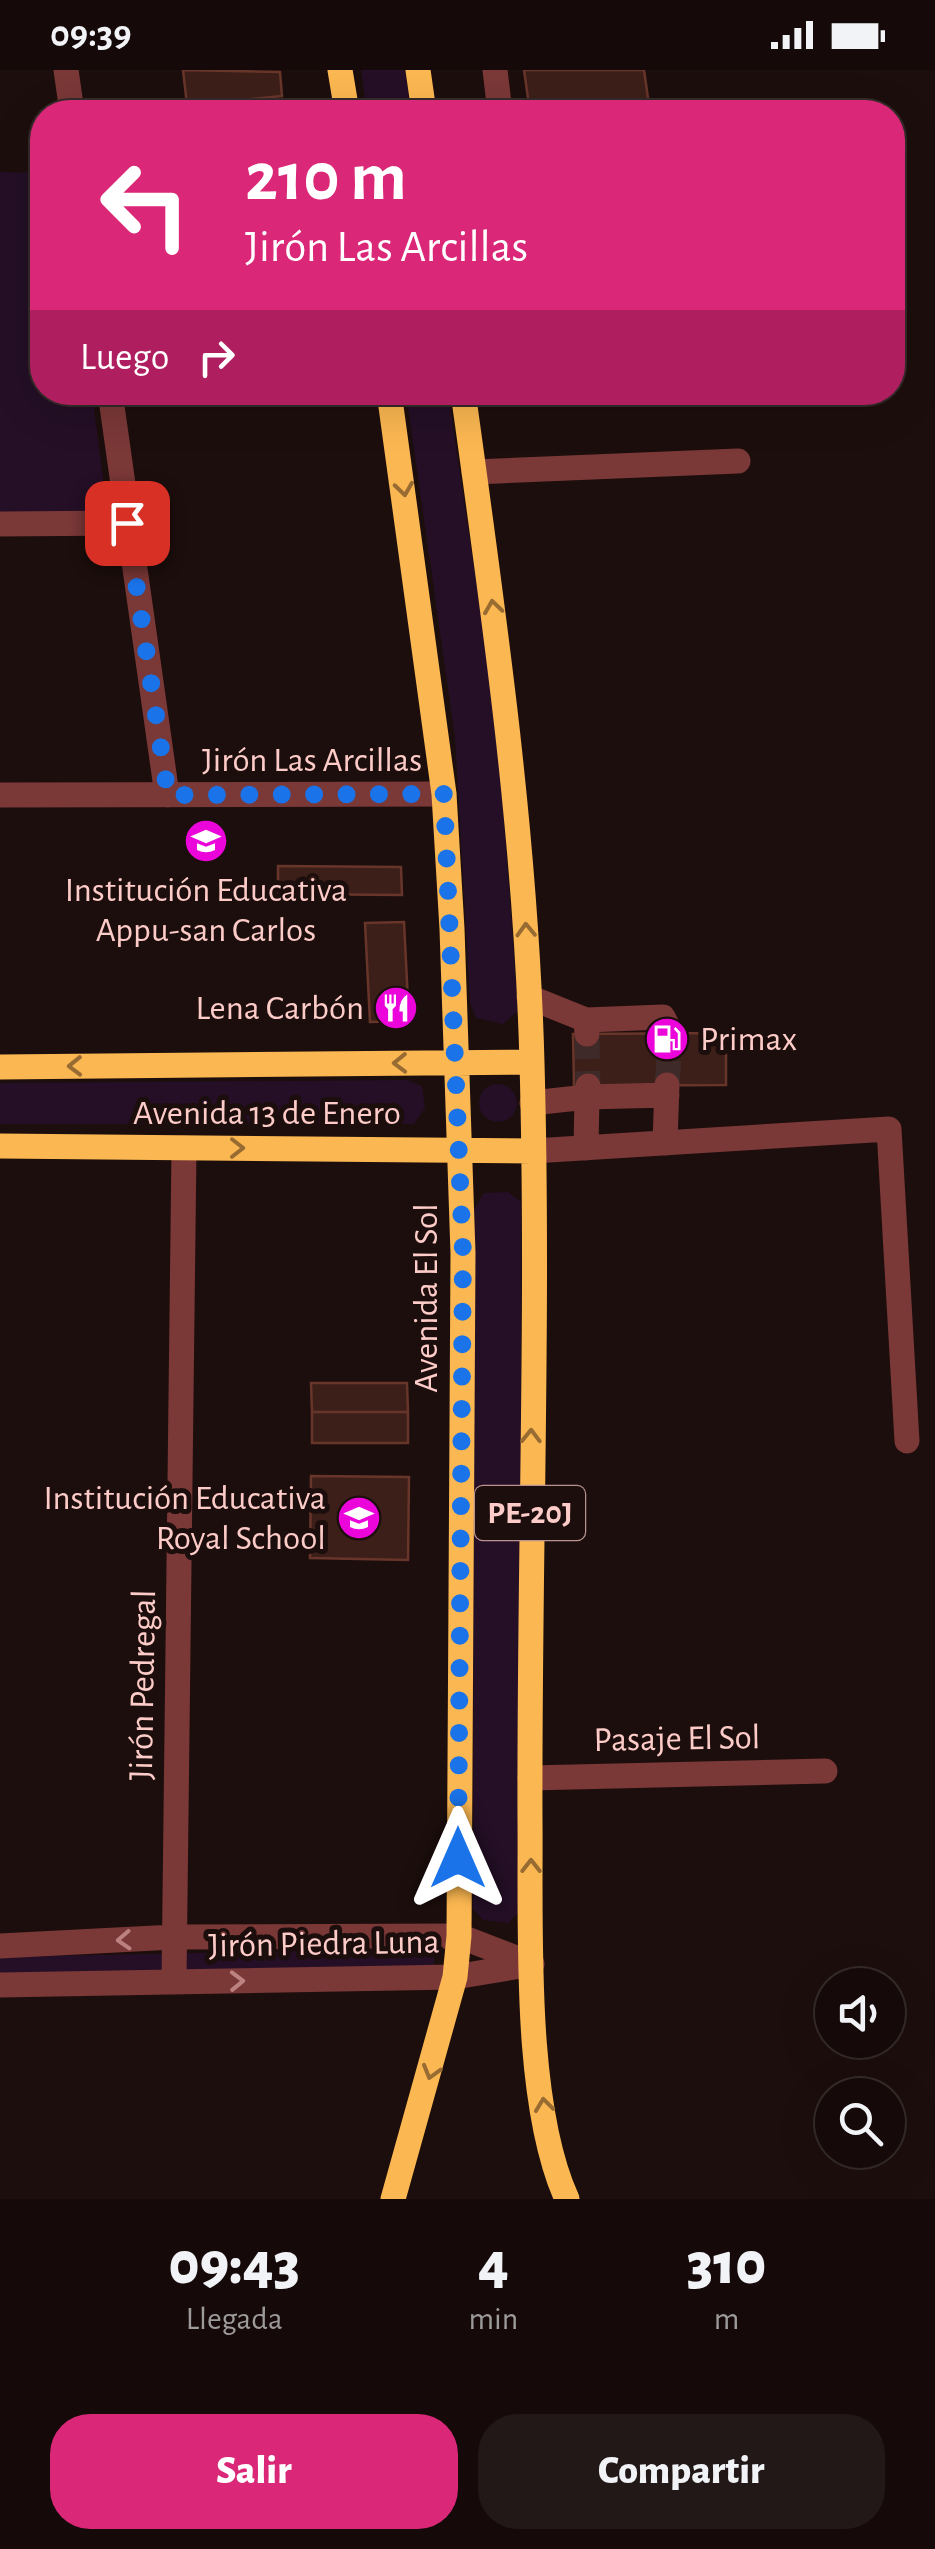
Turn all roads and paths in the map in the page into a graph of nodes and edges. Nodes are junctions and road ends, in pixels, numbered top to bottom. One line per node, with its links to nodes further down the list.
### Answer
1 (66, 70): 5 (street)
2 (340, 70): 6 (main road)
3 (418, 70): 7 (main road)
4 (495, 70): 8 (street)
5 (70, 100)
6 (345, 100)
7 (422, 100)
8 (499, 100)
9 (112, 405): 14 (street)
10 (392, 405): 16 (main road, Avenida El Sol / PE-20J, one-way to 16)
11 (465, 405): 13 (main road, PE-20J)
12 (738, 461): 13 (street)
13 (474, 472): 19 (main road, PE-20J, one-way to 13)
14 (127, 523): 15 (street); 18 (street)
15 (0, 524)
16 (444, 794): 18 (street, Jirón Las Arcillas); 22 (main road, Avenida El Sol / PE-20J)
17 (0, 795): 18 (street, Jirón Las Arcillas)
18 (168, 795)
19 (529, 997): 20 (street); 21 (main road, PE-20J)
20 (672, 1033)
21 (532, 1062): 22 (main road, Avenida 13 de Enero); 25 (main road, PE-20J)
22 (457, 1063): 23 (main road, Avenida 13 de Enero, one-way to 23); 30 (main road, Avenida El Sol / PE-20J)
23 (0, 1067)
24 (588, 1091): 25 (street); 26 (street); 29 (street)
25 (532, 1103): 31 (main road, PE-20J)
26 (665, 1143): 29 (street); 32 (street)
27 (0, 1146): 28 (main road, Avenida 13 de Enero)
28 (184, 1148): 30 (main road, Avenida 13 de Enero, one-way to 30); 36 (street, Jirón Pedregal)
29 (586, 1148): 31 (street)
30 (461, 1149): 31 (main road, Avenida 13 de Enero); 35 (main road, Avenida El Sol / PE-20J)
31 (533, 1151): 34 (main road, PE-20J, one-way to 31)
32 (908, 1441)
33 (824, 1771): 34 (street, Pasaje El Sol)
34 (530, 1778): 38 (main road, PE-20J, one-way to 34)
35 (460, 1936): 36 (street, Jirón Piedra Luna); 38 (street, Jirón Piedra Luna); 39 (main road, Avenida El Sol / PE-20J)
36 (174, 1938): 37 (street, Jirón Piedra Luna, one-way to 37); 40 (street, Jirón Pedregal)
37 (0, 1946)
38 (532, 1964): 39 (street, Jirón Piedra Luna); 43 (main road, PE-20J, one-way to 38)
39 (456, 1977): 40 (street, Jirón Piedra Luna, one-way to 39); 42 (main road, Avenida El Sol, one-way to 42)
40 (174, 1982): 41 (street, Jirón Piedra Luna)
41 (0, 1985)
42 (393, 2199)
43 (567, 2199)

